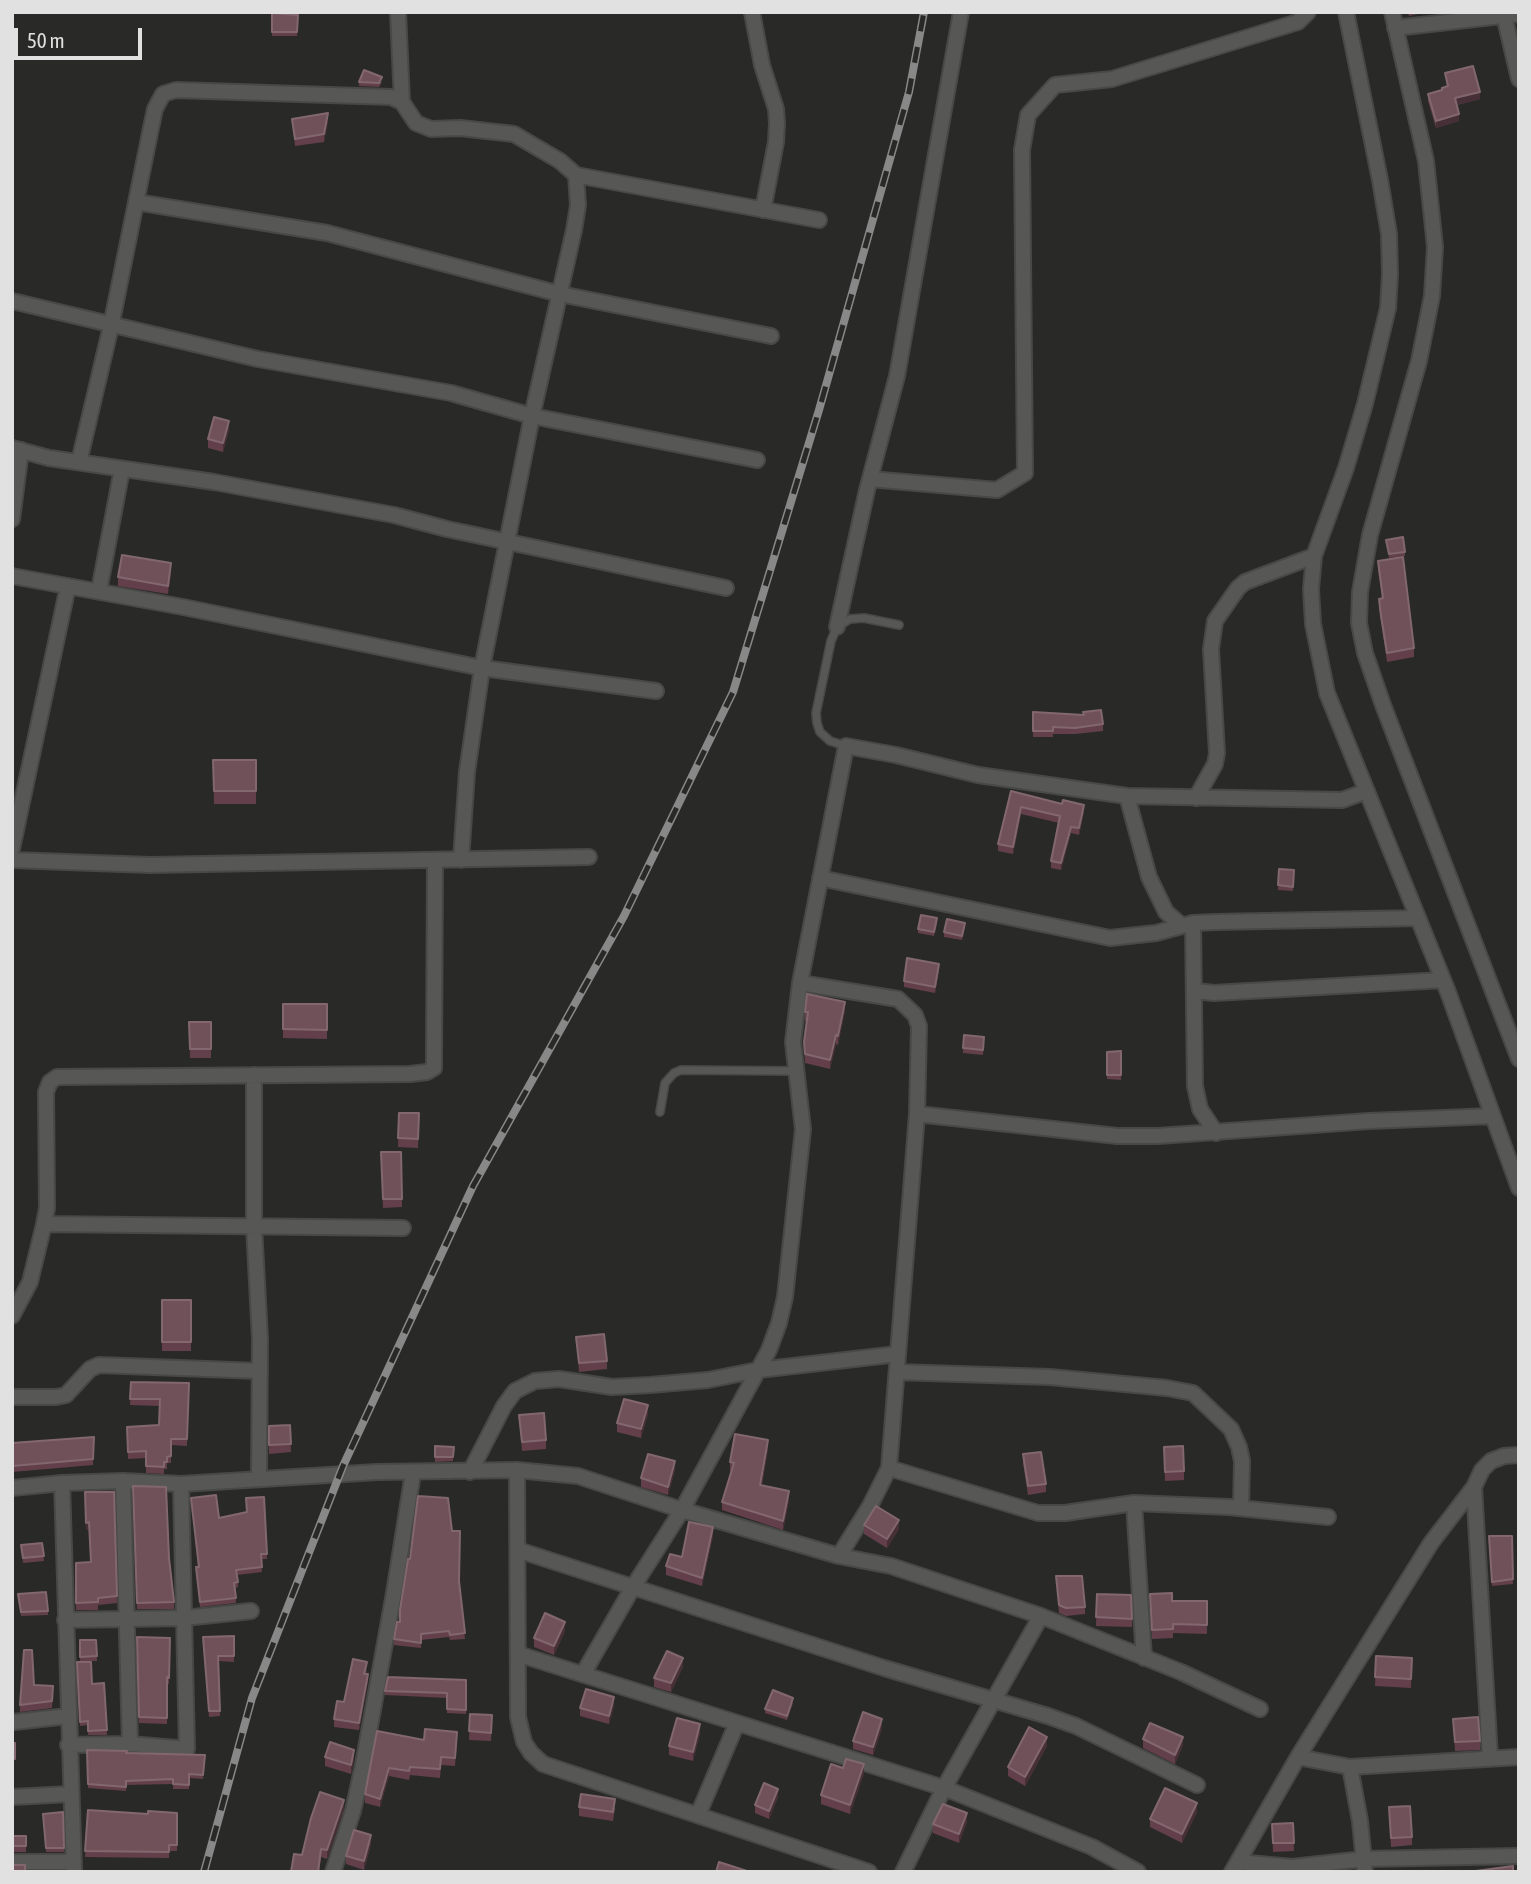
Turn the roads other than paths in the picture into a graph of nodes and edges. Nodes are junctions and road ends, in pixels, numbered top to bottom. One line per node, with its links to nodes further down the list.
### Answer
1 (398, 12): 10 (street)
2 (752, 12): 13 (street)
3 (961, 12): 24 (street)
4 (1308, 12): 24 (street)
5 (1346, 12): 27 (street)
6 (1392, 12): 8 (street)
7 (1511, 15): 8 (street); 9 (street)
8 (1395, 28): 51 (street)
9 (1519, 79)
10 (402, 102): 11 (street); 12 (street)
11 (576, 175): 13 (street); 15 (street)
12 (136, 202): 15 (street); 17 (street)
13 (763, 210): 14 (street)
14 (819, 220)
15 (560, 294): 18 (street); 19 (street)
16 (12, 301): 17 (street)
17 (111, 326): 19 (street); 22 (street)
18 (771, 336)
19 (532, 416): 21 (street); 26 (street)
20 (17, 449): 22 (street); 25 (street)
21 (757, 460)
22 (79, 462): 23 (street)
23 (122, 469): 26 (street); 31 (street)
24 (870, 479): 33 (street)
25 (12, 519)
26 (507, 541): 30 (street); 34 (street)
27 (1314, 556): 37 (street); 39 (street)
28 (12, 576): 29 (street)
29 (68, 586): 31 (street); 40 (street)
30 (726, 587)
31 (99, 592): 34 (street)
32 (899, 625): 33 (lane)
33 (837, 627): 36 (lane)
34 (482, 668): 35 (street); 44 (street)
35 (656, 691)
36 (846, 746): 38 (street); 45 (street)
37 (1367, 791): 39 (street); 46 (street)
38 (1127, 796): 39 (street); 47 (street)
39 (1196, 798)
40 (12, 849)
41 (589, 857): 44 (street)
42 (12, 860): 43 (street)
43 (435, 860): 44 (street); 53 (street)
44 (461, 860)
45 (820, 878): 47 (street); 49 (street)
46 (1418, 918): 47 (street); 48 (street)
47 (1187, 924): 50 (street)
48 (1443, 980): 50 (street); 56 (street)
49 (800, 983): 52 (street); 55 (street)
50 (1195, 991): 57 (street)
51 (1519, 1059)
52 (795, 1071): 54 (lane); 64 (street)
53 (254, 1075): 59 (street); 60 (street)
54 (660, 1112)
55 (917, 1114): 57 (street); 63 (street)
56 (1493, 1116): 57 (street); 58 (street)
57 (1216, 1133)
58 (1519, 1188)
59 (44, 1224): 60 (street); 62 (street)
60 (254, 1226): 61 (street); 65 (street)
61 (403, 1228)
62 (12, 1316)
63 (898, 1354): 64 (street); 66 (street)
64 (758, 1370): 71 (street); 81 (street)
65 (260, 1371): 67 (street); 73 (street)
66 (897, 1372): 69 (street); 80 (street)
67 (12, 1397)
68 (1519, 1455): 77 (street)
69 (889, 1468): 79 (street); 84 (street)
70 (517, 1470): 71 (street); 81 (street); 83 (street)
71 (470, 1472): 72 (street)
72 (413, 1473): 73 (street); 115 (street)
73 (259, 1479): 76 (street)
74 (123, 1481): 75 (street); 76 (street); 89 (street)
75 (62, 1483): 78 (street); 90 (street)
76 (181, 1483): 88 (street)
77 (1475, 1487): 101 (street); 103 (street)
78 (12, 1488)
79 (1134, 1503): 80 (street); 92 (street)
80 (1241, 1508): 82 (street)
81 (682, 1510): 84 (street); 85 (street)
82 (1328, 1517)
83 (518, 1550): 85 (street); 91 (street)
84 (839, 1556): 87 (street)
85 (633, 1587): 93 (street); 94 (street)
86 (251, 1611): 88 (street)
87 (1041, 1616): 92 (street); 94 (street)
88 (184, 1618): 89 (street); 99 (street)
89 (127, 1619): 90 (street); 99 (street)
90 (65, 1620): 96 (street)
91 (518, 1654): 93 (street); 109 (street)
92 (1144, 1658): 95 (street)
93 (583, 1674): 98 (street)
94 (993, 1701): 105 (street); 106 (street)
95 (1260, 1709)
96 (68, 1716): 97 (street); 100 (street)
97 (15, 1722)
98 (737, 1723): 106 (street); 109 (street)
99 (131, 1744): 100 (street)
100 (68, 1745): 107 (street)
101 (1298, 1756): 104 (street); 114 (street)
102 (1519, 1757): 103 (street)
103 (1490, 1758): 104 (street)
104 (1350, 1767): 112 (street)
105 (1197, 1785)
106 (944, 1788): 117 (street); 118 (street)
107 (71, 1794): 108 (street); 113 (street)
108 (12, 1797)
109 (698, 1815): 116 (street)
110 (1519, 1856): 112 (street)
111 (12, 1862): 113 (street)
112 (1364, 1866): 114 (street)
113 (74, 1867)
114 (1235, 1867)
115 (333, 1872)
116 (869, 1872)
117 (903, 1872)
118 (1138, 1872)

